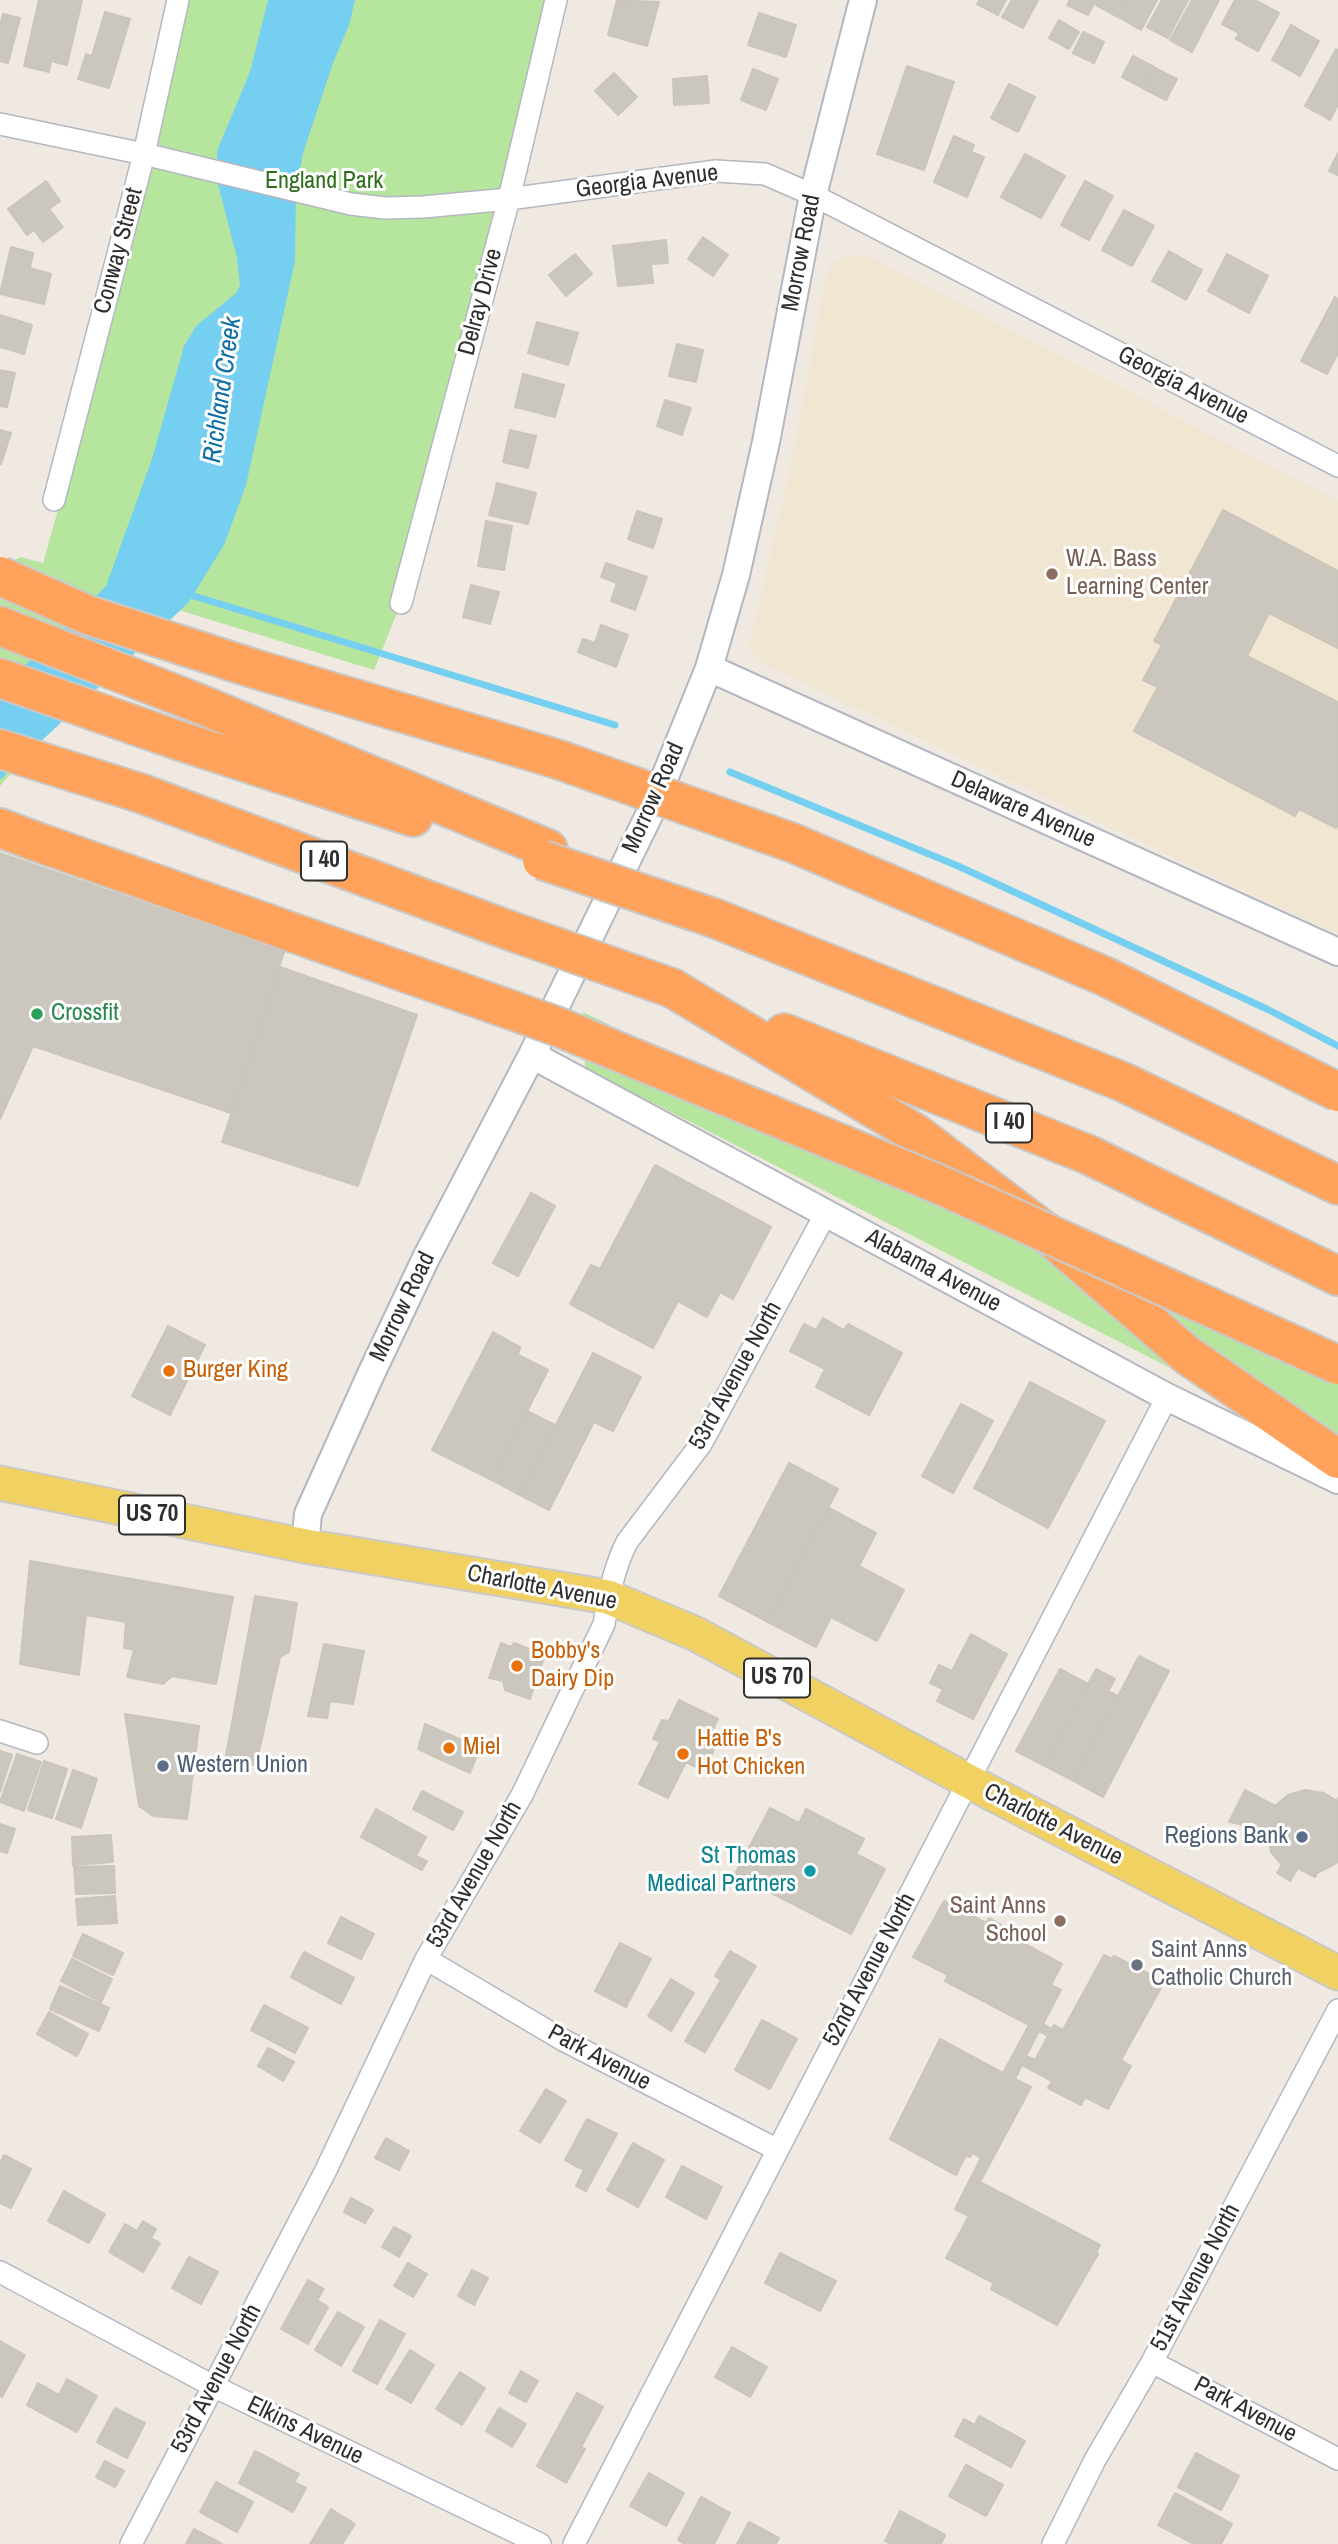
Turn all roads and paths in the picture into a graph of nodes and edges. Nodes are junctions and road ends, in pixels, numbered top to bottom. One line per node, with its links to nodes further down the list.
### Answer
1 (178, 0): 5 (street, Conway Street)
2 (556, 0): 7 (street, Delray Drive)
3 (863, 0): 6 (street, Morrow Road)
4 (0, 124): 5 (street, Georgia Avenue)
5 (144, 154): 7 (street, Georgia Avenue); 9 (street, Conway Street)
6 (813, 195): 7 (street, Georgia Avenue); 8 (street, Georgia Avenue); 13 (street, Morrow Road)
7 (509, 199): 11 (street, Delray Drive)
8 (1338, 466)
9 (54, 500)
10 (0, 576): 21 (highway, bridge)
11 (401, 603)
12 (0, 626): 17 (highway)
13 (709, 668): 18 (street, Delaware Avenue); 20 (street, Morrow Road)
14 (0, 678): 17 (highway)
15 (0, 749): 19 (highway, I 40, bridge)
16 (0, 828): 25 (highway, bridge)
17 (545, 854): 22 (highway, bridge)
18 (1338, 952)
19 (672, 988): 24 (highway, I 40); 27 (highway)
20 (532, 1055): 23 (street, Alabama Avenue); 30 (street, Morrow Road)
21 (1338, 1092)
22 (1338, 1185)
23 (826, 1213): 26 (street, Alabama Avenue); 31 (street, 53rd Avenue North)
24 (1338, 1276)
25 (1338, 1364)
26 (1167, 1397): 28 (street, Alabama Avenue); 34 (street, 52nd Avenue North)
27 (1338, 1459)
28 (1338, 1480)
29 (0, 1483): 30 (main road, Charlotte Avenue / US 70)
30 (305, 1546): 31 (main road, Charlotte Avenue / US 70)
31 (608, 1597): 34 (main road, Charlotte Avenue / US 70); 35 (street, 53rd Avenue North)
32 (0, 1731): 33 (street)
33 (37, 1743)
34 (968, 1781): 36 (main road, Charlotte Avenue / US 70); 38 (street, 52nd Avenue North)
35 (426, 1959): 38 (street, Park Avenue); 41 (street, 53rd Avenue North)
36 (1338, 1973)
37 (1338, 2010): 40 (street, 51st Avenue North)
38 (776, 2149): 45 (street, 52nd Avenue North)
39 (0, 2272): 41 (street, Elkins Avenue)
40 (1152, 2362): 42 (street, Park Avenue); 46 (street, 51st Avenue North)
41 (213, 2386): 43 (street, 53rd Avenue North); 44 (street, Elkins Avenue)
42 (1338, 2459)
43 (131, 2544)
44 (540, 2544)
45 (574, 2544)
46 (1053, 2544)

